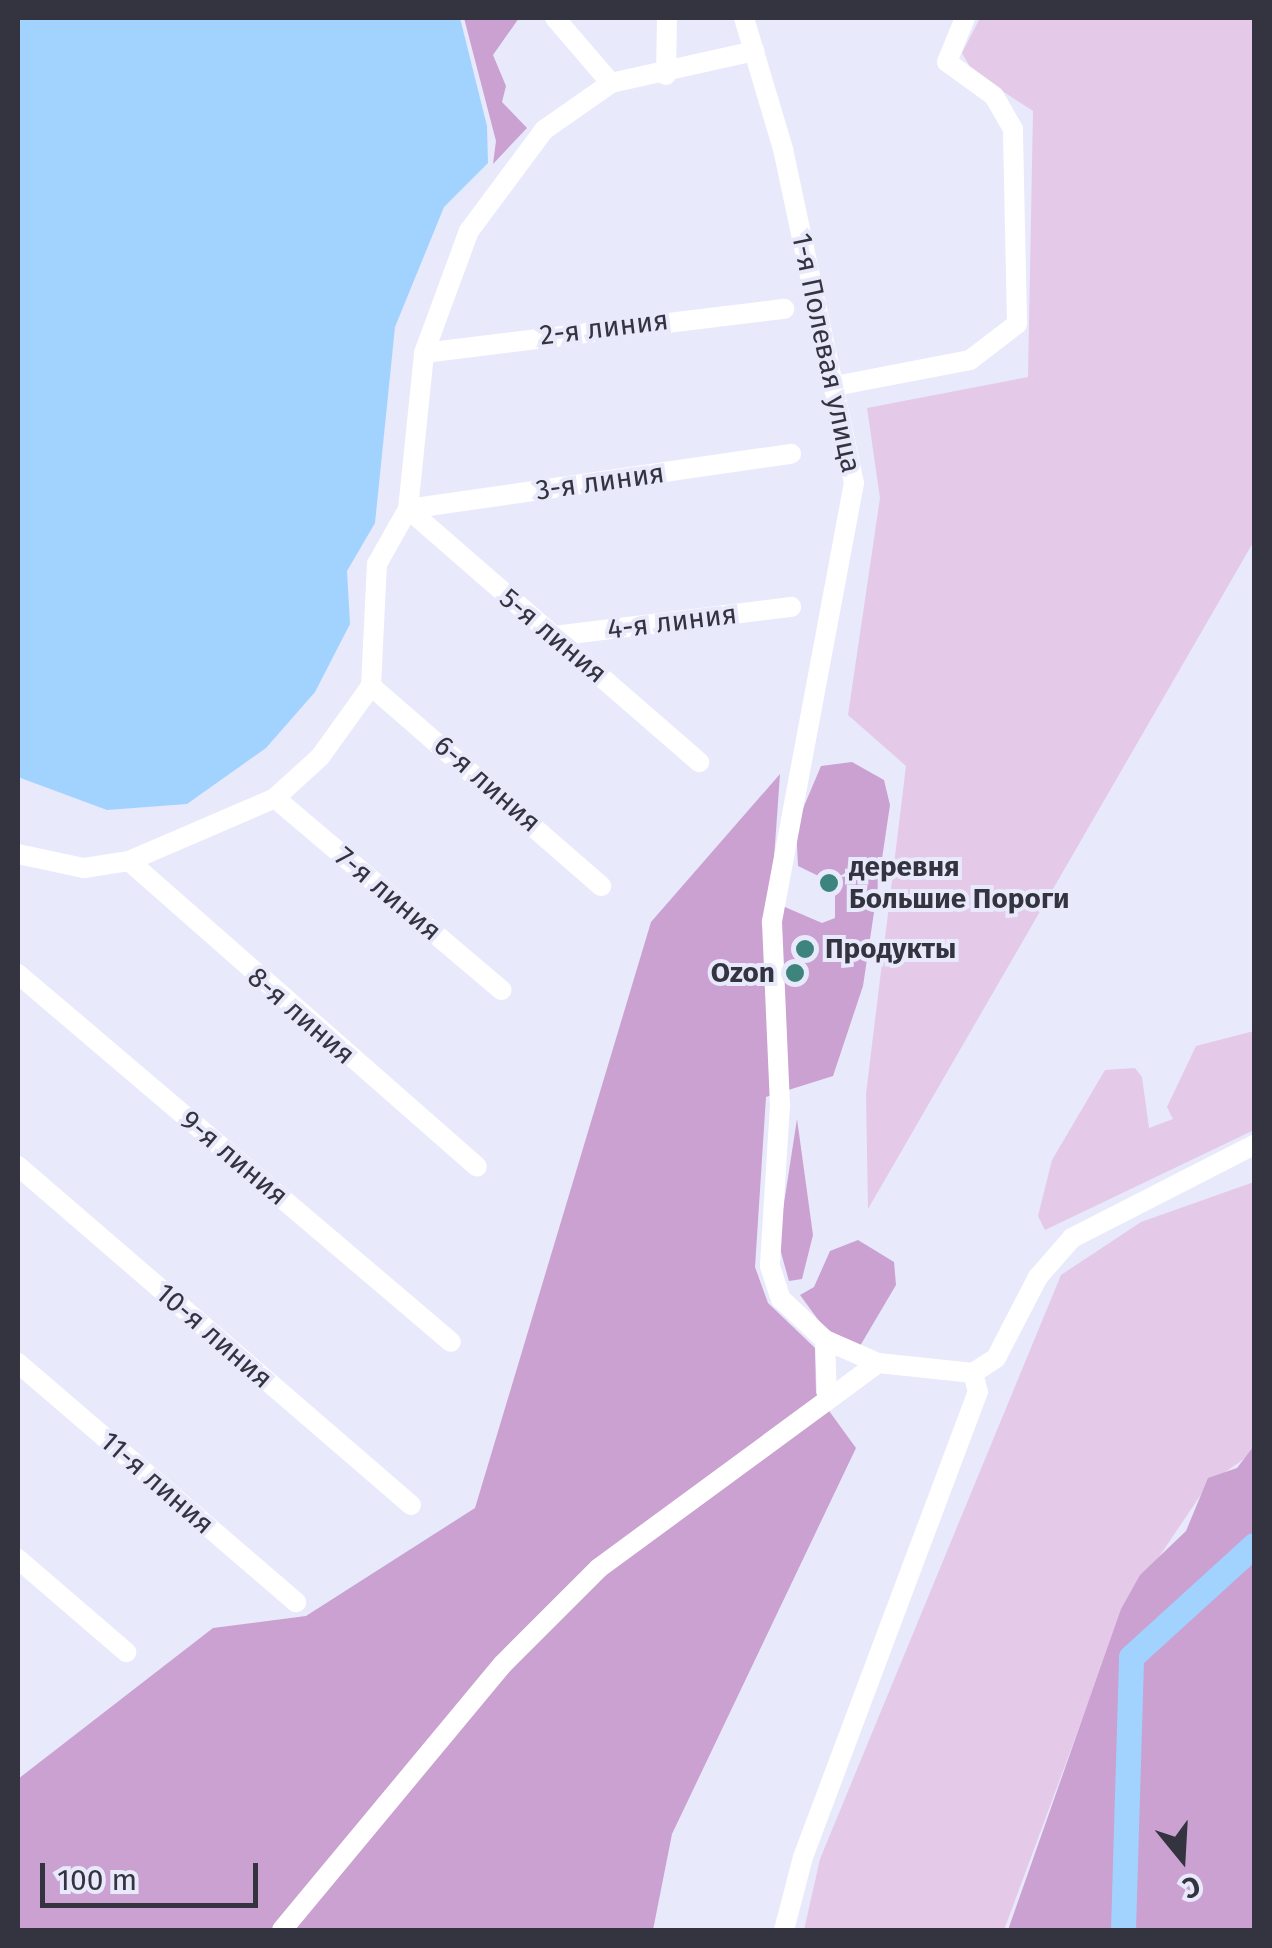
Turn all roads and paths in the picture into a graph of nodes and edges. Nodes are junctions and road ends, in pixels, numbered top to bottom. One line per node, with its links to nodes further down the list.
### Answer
1 (554, 18): 7 (street)
2 (667, 18): 6 (street)
3 (744, 18): 5 (street, 1-я Полевая улица)
4 (965, 18): 10 (street)
5 (754, 51): 6 (street); 10 (street, 1-я Полевая улица)
6 (666, 75): 7 (street)
7 (611, 83): 9 (street)
8 (784, 309): 9 (street, 2-я линия)
9 (424, 353): 12 (street)
10 (836, 386): 26 (street, 1-я Полевая улица)
11 (791, 454): 12 (street, 3-я линия)
12 (408, 509): 14 (street, 5-я линия); 15 (street)
13 (791, 607): 14 (street, 4-я линия)
14 (554, 636): 16 (street, 5-я линия)
15 (371, 686): 17 (street); 20 (street, 6-я линия)
16 (699, 762)
17 (275, 798): 19 (street); 22 (street, 7-я линия)
18 (18, 854): 19 (street)
19 (129, 861): 25 (street, 8-я линия)
20 (601, 886)
21 (18, 974): 27 (street, 9-я линия)
22 (501, 990)
23 (1254, 1145): 30 (street)
24 (18, 1166): 32 (street, 10-я линия)
25 (477, 1168)
26 (825, 1340): 29 (street, 1-я Полевая улица); 31 (street)
27 (451, 1342)
28 (18, 1363): 34 (street, 11-я линия)
29 (878, 1363): 30 (street, 1-я Полевая улица); 31 (street)
30 (974, 1373): 37 (street)
31 (827, 1397): 36 (street)
32 (411, 1506)
33 (18, 1559): 35 (street)
34 (296, 1602)
35 (126, 1652)
36 (282, 1930)
37 (784, 1930)

